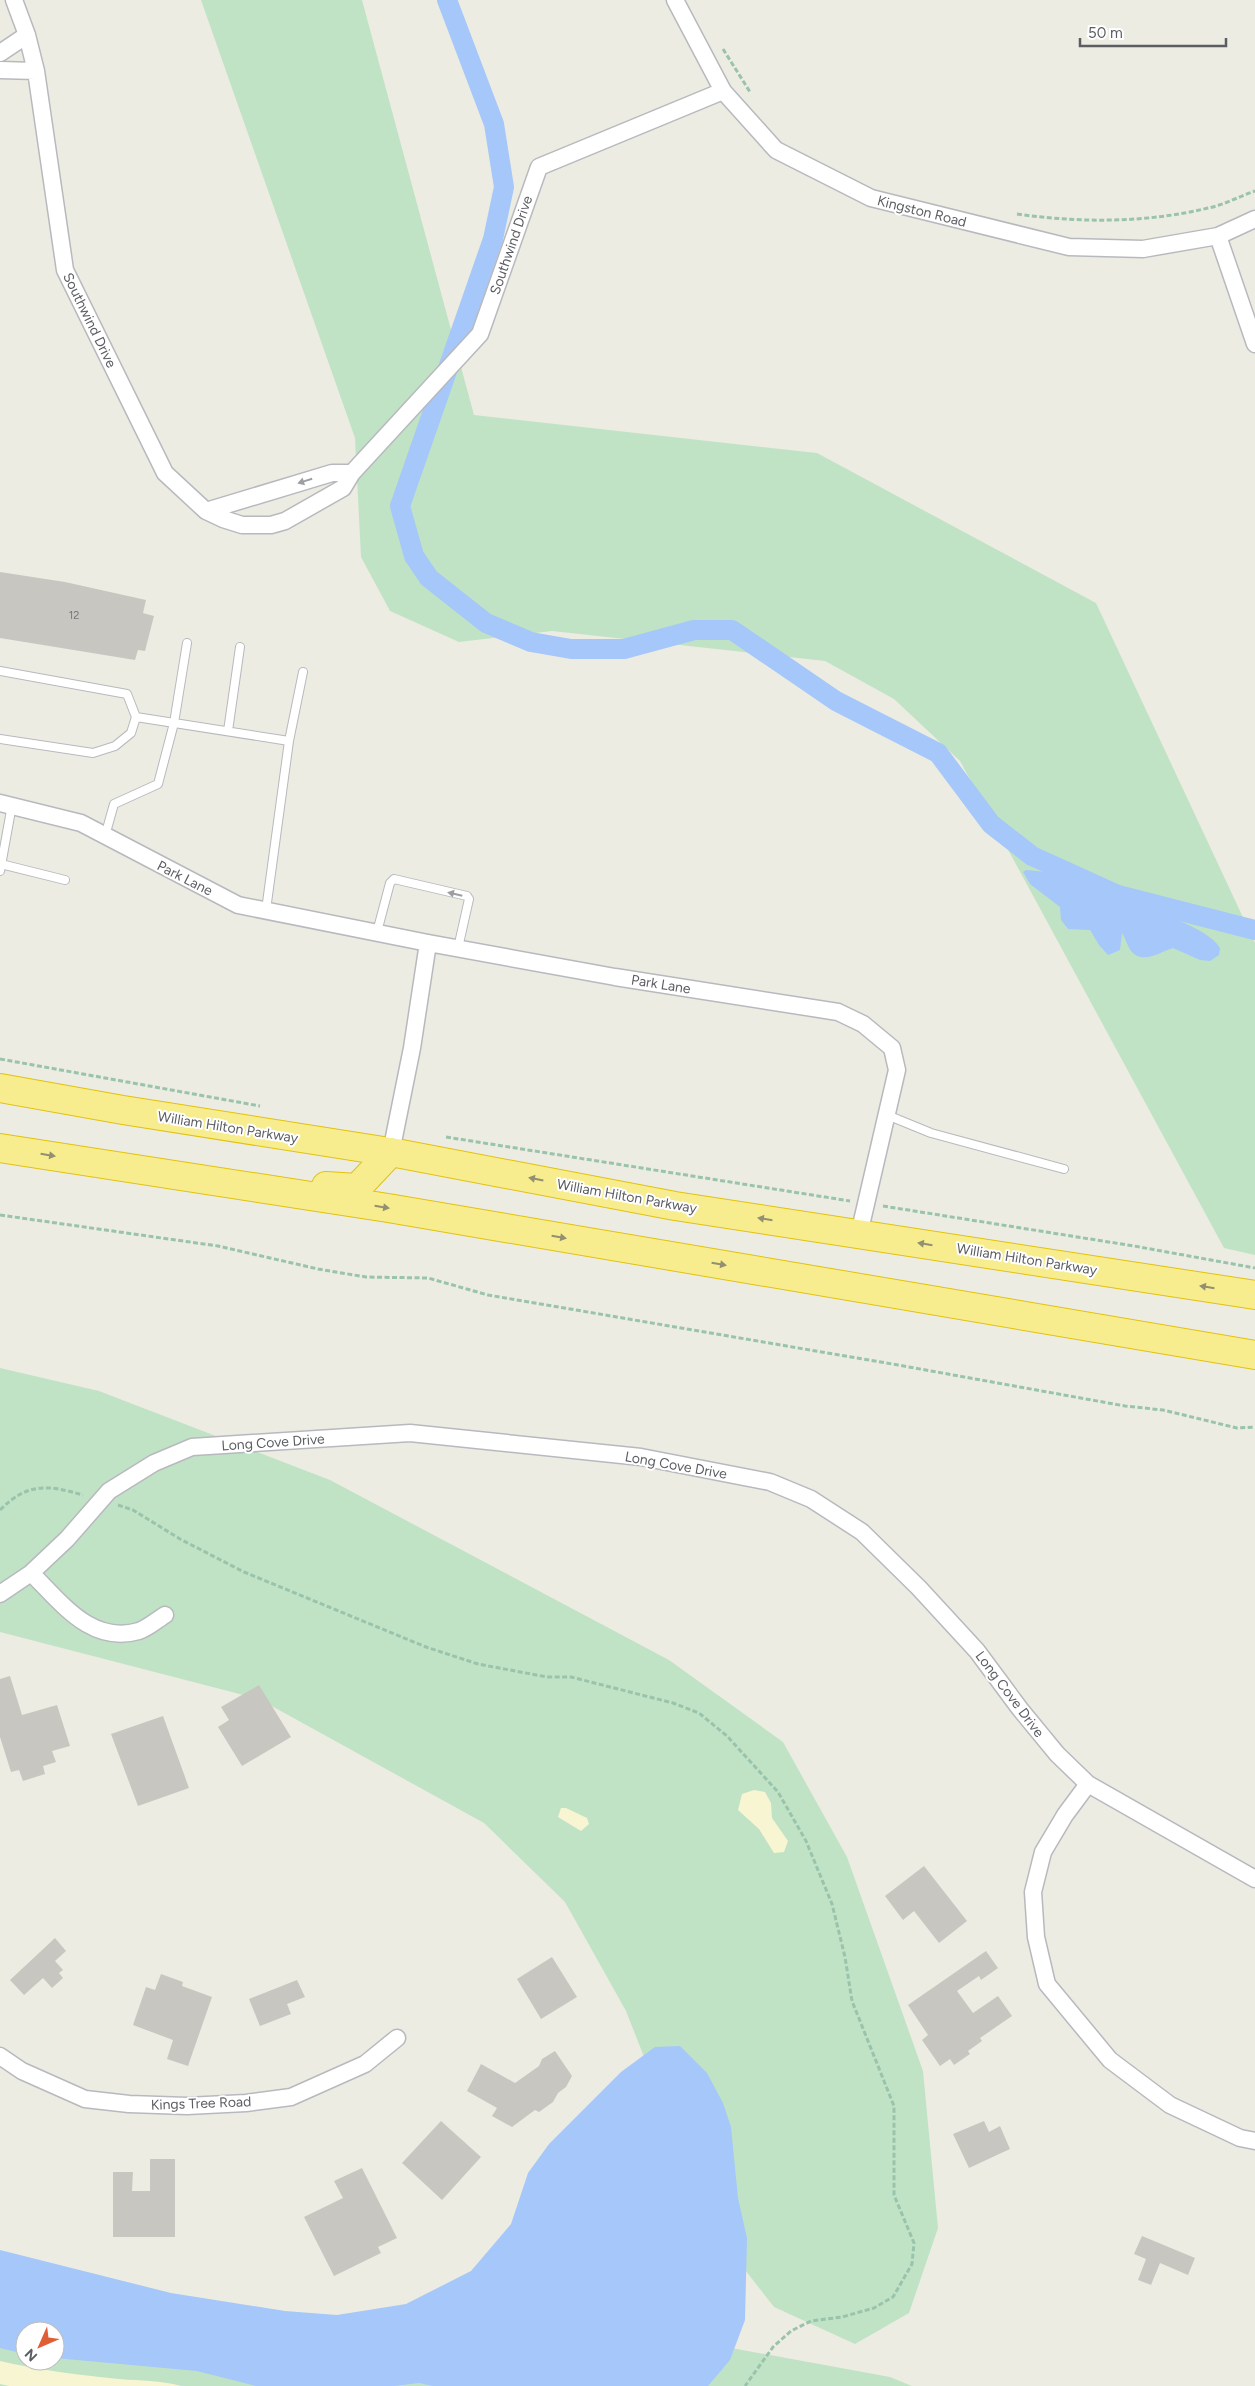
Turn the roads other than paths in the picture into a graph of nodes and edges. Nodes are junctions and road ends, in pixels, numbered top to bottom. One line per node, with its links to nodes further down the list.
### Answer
1 (14, 0): 3 (street, Southwind Drive)
2 (675, 0): 7 (street, Kingston Road)
3 (27, 35): 4 (street); 6 (street, Southwind Drive)
4 (0, 53)
5 (0, 70): 6 (street)
6 (36, 71): 12 (street, Southwind Drive)
7 (723, 91): 9 (street, Kingston Road); 11 (street, Southwind Drive)
8 (1255, 219): 9 (street, Kingston Road)
9 (1218, 236): 10 (street)
10 (1255, 344)
11 (352, 473): 12 (street, one-way to 12); 12 (street, Southwind Drive)
12 (206, 511)
13 (187, 643): 18 (lane)
14 (240, 647): 19 (lane)
15 (0, 672): 17 (lane)
16 (303, 672): 21 (lane)
17 (136, 718): 18 (lane); 20 (lane)
18 (174, 723): 19 (lane); 23 (lane)
19 (228, 731): 21 (lane)
20 (0, 739)
21 (289, 742): 26 (lane)
22 (6, 804): 23 (street, Park Lane); 24 (lane)
23 (105, 836): 26 (street, Park Lane)
24 (1, 867): 25 (lane)
25 (65, 880)
26 (266, 910): 27 (street, Park Lane)
27 (377, 932): 28 (street, Park Lane); 29 (lane, one-way to 27)
28 (428, 943): 29 (street, Park Lane); 35 (street)
29 (458, 948): 30 (street, Park Lane)
30 (863, 1024): 31 (lane, Park Lane); 33 (street, Park Lane)
31 (880, 1024)
32 (0, 1088): 35 (highway, William Hilton Parkway)
33 (887, 1115): 36 (lane); 38 (street, Park Lane)
34 (0, 1148): 37 (highway, one-way to 37)
35 (391, 1152): 37 (highway); 38 (highway, William Hilton Parkway, one-way to 35)
36 (1064, 1169)
37 (207, 1180): 40 (highway, one-way to 40)
38 (859, 1234): 39 (highway, William Hilton Parkway, one-way to 38)
39 (1255, 1295)
40 (1255, 1355)
41 (31, 1573): 42 (street, Long Cove Drive); 43 (street); 44 (street, Long Cove Drive)
42 (0, 1594)
43 (165, 1615)
44 (1088, 1784): 45 (street, Long Cove Drive); 48 (street)
45 (1255, 1878)
46 (396, 2038): 47 (street, Kings Tree Road)
47 (0, 2056)
48 (1255, 2141)

